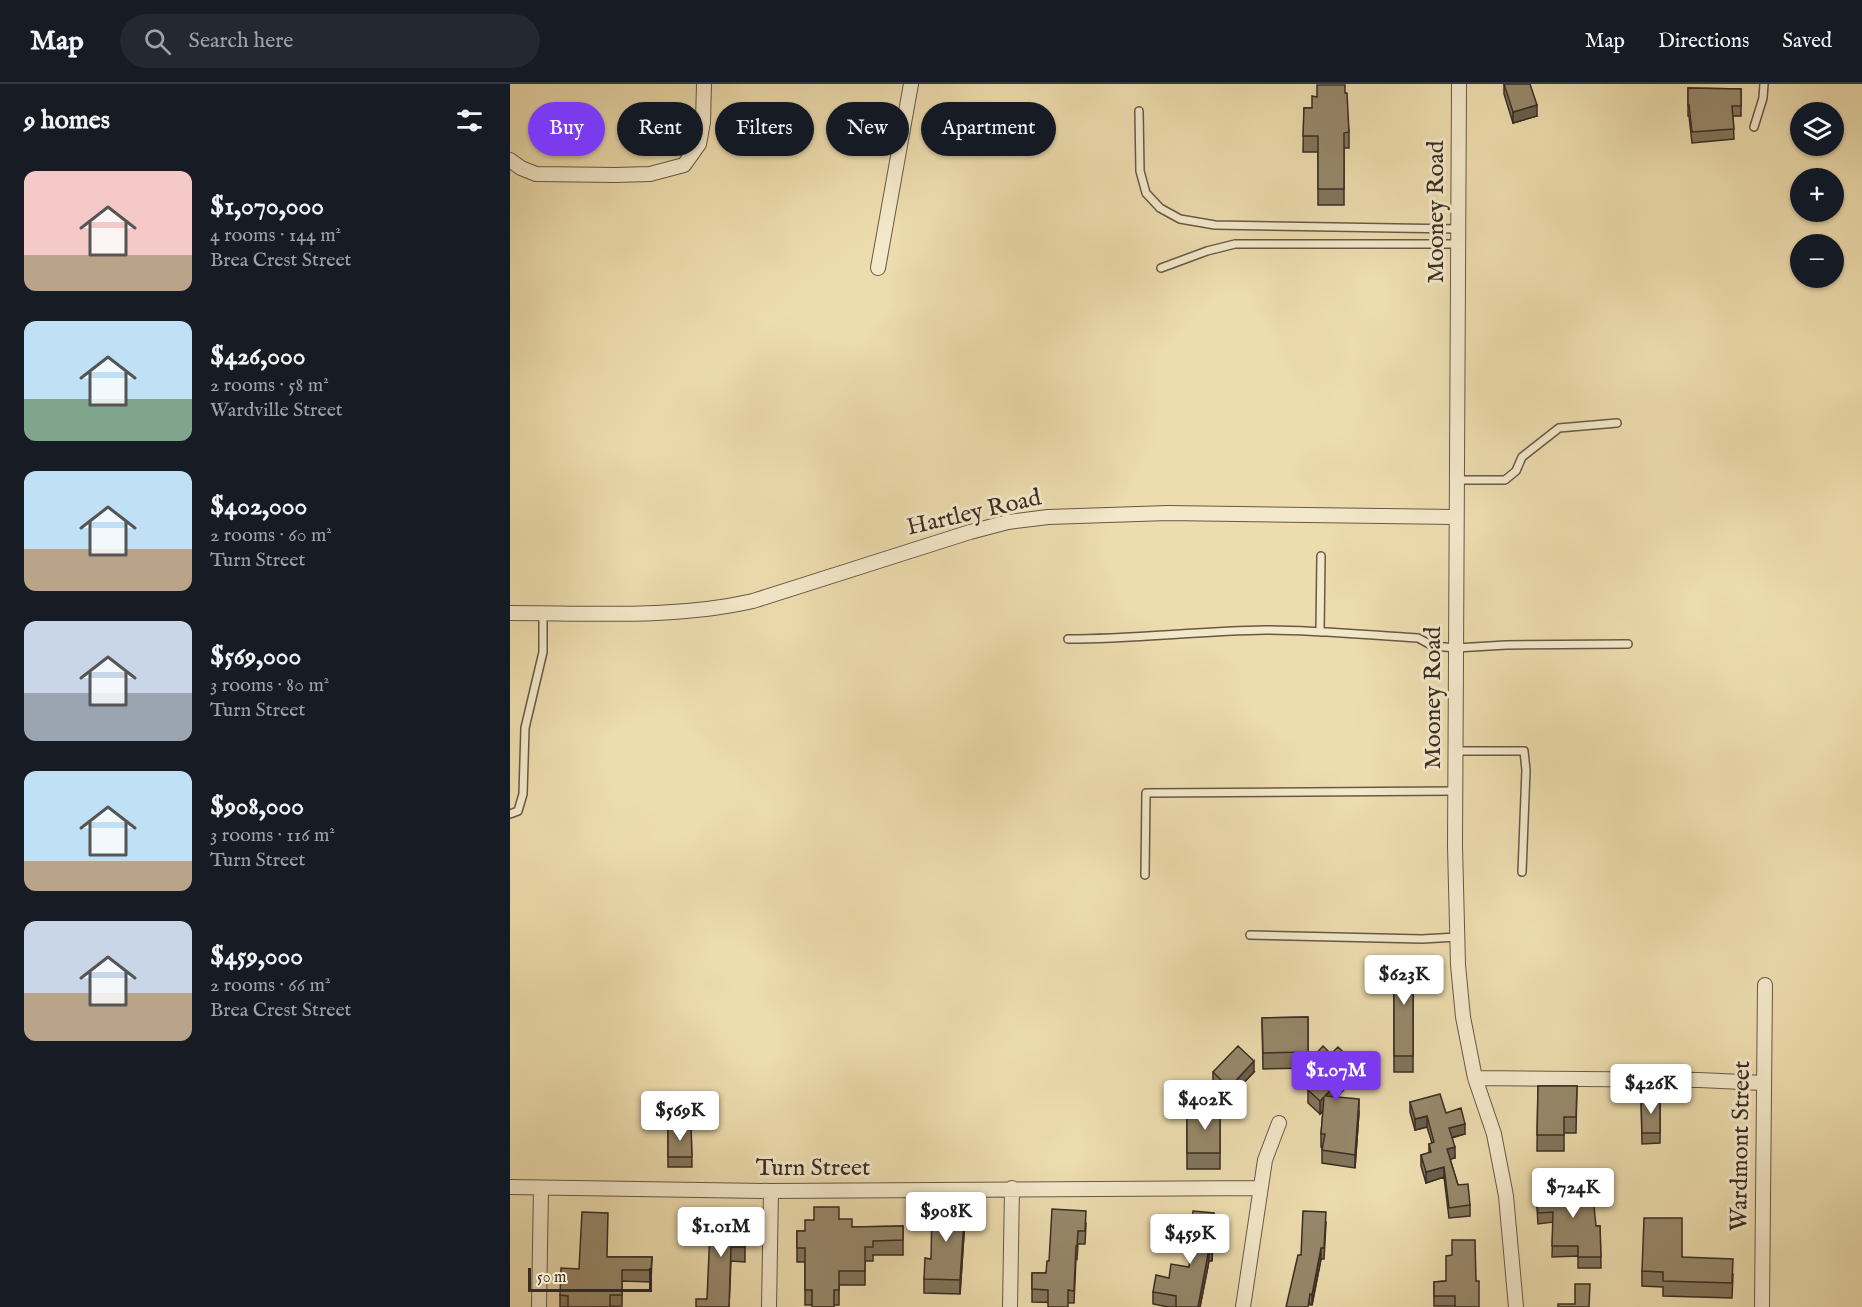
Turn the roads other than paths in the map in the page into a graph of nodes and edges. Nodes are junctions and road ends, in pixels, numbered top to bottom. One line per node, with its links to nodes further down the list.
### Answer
1 (704, 84): 7 (street)
2 (911, 84): 10 (street)
3 (1459, 84): 8 (street, Mooney Road)
4 (1764, 84): 6 (lane)
5 (1138, 111): 8 (lane)
6 (1754, 127)
7 (510, 160)
8 (1458, 229): 9 (street, Mooney Road)
9 (1458, 244): 11 (lane); 13 (street, Mooney Road)
10 (878, 268)
11 (1161, 268)
12 (1617, 423): 13 (lane)
13 (1457, 480): 14 (street, Mooney Road)
14 (1456, 517): 17 (street, Hartley Road); 21 (street, Mooney Road)
15 (1321, 556): 18 (lane)
16 (510, 613): 17 (street, Hartley Road)
17 (543, 613): 24 (lane)
18 (1320, 632): 19 (lane); 21 (lane)
19 (1068, 639)
20 (1628, 644): 21 (lane)
21 (1456, 648): 22 (street, Mooney Road)
22 (1456, 751): 23 (street, Mooney Road); 25 (lane)
23 (1455, 791): 26 (lane); 28 (street, Mooney Road)
24 (510, 814)
25 (1522, 872)
26 (1145, 875)
27 (1250, 935): 28 (lane)
28 (1457, 937): 30 (street, Mooney Road)
29 (1764, 985): 31 (street, Wardmont Street)
30 (1475, 1078): 31 (street); 42 (street, Mooney Road)
31 (1764, 1083): 43 (street, Wardmont Street)
32 (1279, 1123): 36 (street)
33 (510, 1187): 34 (street, Turn Street)
34 (541, 1188): 37 (street, Turn Street); 38 (street)
35 (1012, 1188): 36 (street, Turn Street); 37 (street, Turn Street); 40 (street)
36 (1261, 1188): 41 (street)
37 (771, 1191): 39 (street)
38 (539, 1307)
39 (769, 1307)
40 (1010, 1307)
41 (1243, 1307)
42 (1516, 1307)
43 (1762, 1307)

